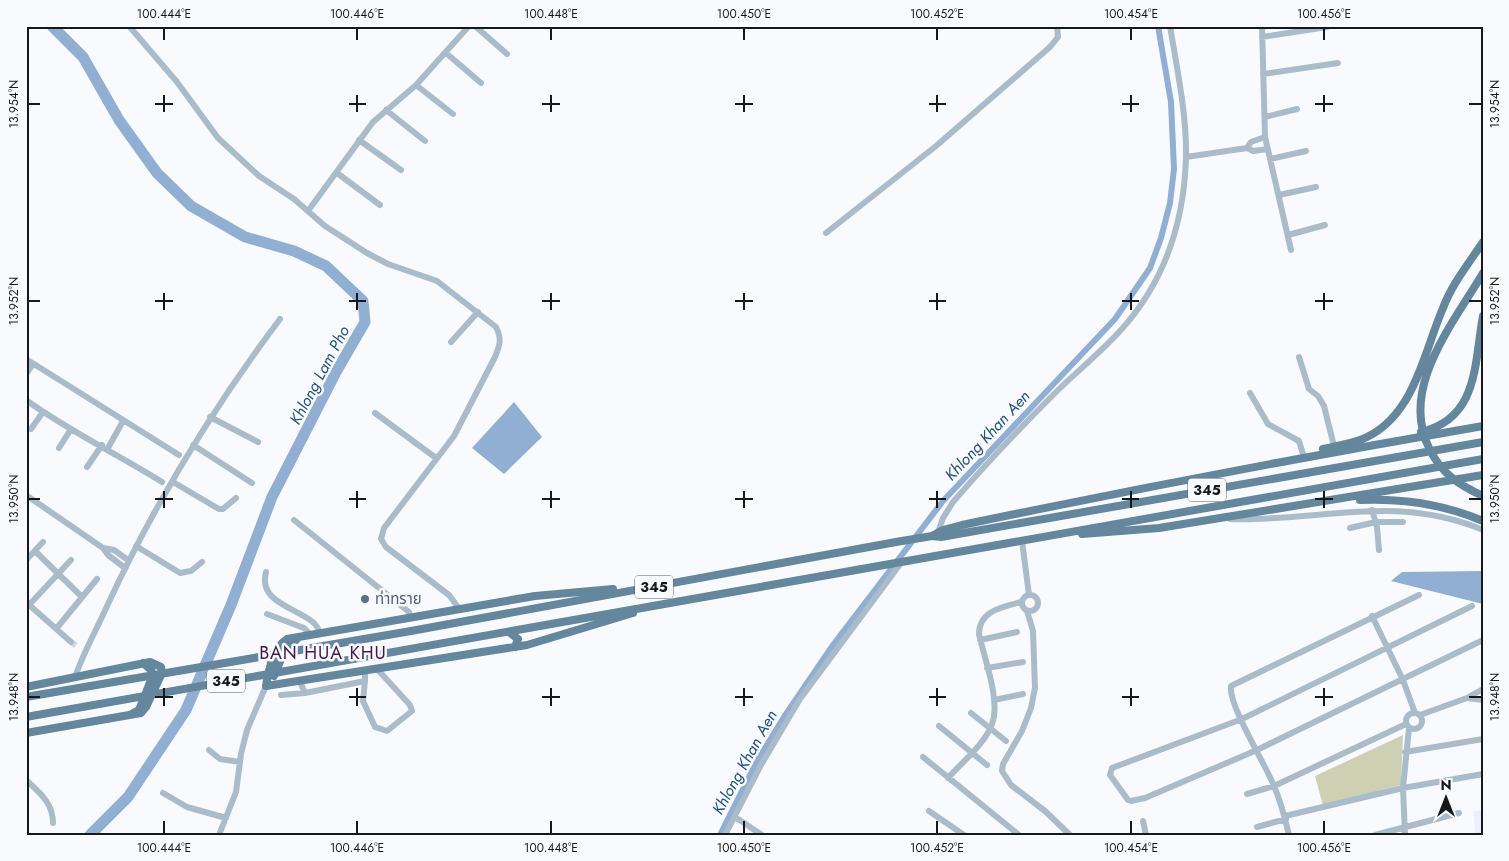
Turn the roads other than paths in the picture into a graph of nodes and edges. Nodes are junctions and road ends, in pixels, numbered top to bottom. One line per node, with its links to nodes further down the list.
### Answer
1 (129, 26): 32 (street)
2 (469, 26): 9 (street)
3 (475, 26): 10 (street)
4 (1057, 26): 34 (street)
5 (1170, 26): 25 (street)
6 (1262, 26): 8 (street)
7 (1327, 27): 8 (street)
8 (1262, 36): 12 (street)
9 (446, 53): 13 (street); 14 (street)
10 (507, 54)
11 (1338, 63): 12 (street)
12 (1263, 74): 18 (street)
13 (481, 83)
14 (416, 85): 16 (street); 17 (street)
15 (1297, 109): 18 (street)
16 (386, 110): 20 (street); 21 (street)
17 (453, 114)
18 (1265, 117): 19 (street)
19 (1265, 137): 22 (street); 23 (street)
20 (359, 140): 27 (street); 28 (street)
21 (425, 141)
22 (1247, 148): 23 (street); 25 (street)
23 (1268, 149): 26 (street)
24 (1306, 151): 26 (street)
25 (1186, 158): 86 (street)
26 (1270, 159): 30 (street)
27 (401, 170)
28 (337, 173): 31 (street); 32 (street)
29 (1316, 187): 30 (street)
30 (1279, 195): 35 (street)
31 (380, 205)
32 (308, 211): 39 (street)
33 (1325, 225): 35 (street)
34 (826, 233)
35 (1288, 235): 37 (street)
36 (1483, 242): 59 (main road)
37 (1291, 250)
38 (1483, 273): 74 (main road)
39 (478, 312): 42 (street); 65 (street)
40 (1483, 316): 61 (main road)
41 (280, 319): 51 (street)
42 (451, 342)
43 (1298, 357): 59 (street)
44 (26, 359): 45 (street)
45 (34, 364): 46 (street); 52 (street)
46 (26, 374)
47 (1250, 393): 63 (street)
48 (26, 400): 49 (street)
49 (43, 412): 54 (street); 55 (street)
50 (375, 413): 65 (street)
51 (210, 417): 56 (street); 58 (street)
52 (123, 421): 60 (street); 64 (street)
53 (1483, 427): 61 (main road, 345)
54 (31, 429)
55 (71, 429): 60 (street); 62 (street)
56 (258, 442)
57 (1483, 442): 86 (main road, 345)
58 (194, 445): 71 (street); 72 (street)
59 (1334, 446): 63 (main road)
60 (105, 447): 67 (street); 70 (street)
61 (1358, 447): 69 (main road, 345)
62 (59, 448)
63 (1303, 454): 69 (main road)
64 (179, 455)
65 (436, 458): 111 (street)
66 (1483, 459): 85 (main road, 345)
67 (87, 467)
68 (1483, 475): 76 (main road, 345)
69 (1202, 477): 86 (main road, 345)
70 (162, 482)
71 (173, 482): 75 (street); 89 (street)
72 (252, 482)
73 (26, 495): 90 (street)
74 (1483, 496)
75 (236, 498)
76 (1318, 503): 78 (main road, 345); 80 (main road)
77 (1372, 510): 78 (street); 81 (street); 84 (street)
78 (1225, 518): 85 (main road, 345)
79 (294, 520): 116 (street)
80 (1483, 521)
81 (1376, 522): 82 (street); 83 (street); 91 (street)
82 (1403, 522)
83 (1350, 528)
84 (1483, 530)
85 (1062, 534): 87 (main road, 345)
86 (933, 535): 102 (main road, 345)
87 (1022, 541): 97 (main road, 345); 103 (street)
88 (43, 542): 92 (street)
89 (136, 546): 95 (street); 96 (street)
90 (103, 548): 95 (street); 98 (street)
91 (1379, 550)
92 (34, 551): 93 (street); 100 (street)
93 (26, 560)
94 (70, 560): 100 (street)
95 (128, 560): 98 (street)
96 (202, 562)
97 (899, 564): 110 (main road, 345); 171 (street)
98 (125, 568): 131 (street)
99 (266, 572): 118 (street)
100 (58, 574): 105 (street); 108 (street)
101 (97, 580): 105 (street)
102 (662, 585): 106 (main road); 112 (main road, 345)
103 (1029, 595): 107 (street); 113 (street)
104 (1419, 595): 115 (street)
105 (82, 597): 117 (street)
106 (518, 599): 111 (main road); 112 (main road)
107 (1021, 602): 113 (street); 122 (street)
108 (27, 604): 117 (street)
109 (1472, 606): 126 (street)
110 (643, 607): 119 (main road, 345); 125 (main road)
111 (460, 610): 116 (main road)
112 (521, 610): 141 (main road, 345)
113 (1027, 611): 183 (street)
114 (267, 614): 121 (street)
115 (1372, 616): 126 (street); 148 (street)
116 (410, 617): 118 (main road)
117 (56, 628): 124 (street)
118 (320, 632): 121 (main road)
119 (509, 632): 125 (main road); 147 (main road, 345)
120 (1017, 632): 122 (street)
121 (306, 635): 136 (main road)
122 (980, 640): 128 (street)
123 (1483, 640): 132 (street)
124 (71, 642)
125 (515, 647): 129 (main road)
126 (1388, 647): 132 (street); 148 (street)
127 (1023, 662): 128 (street)
128 (987, 668): 143 (street)
129 (378, 670): 130 (main road); 133 (street)
130 (365, 672): 133 (street); 134 (main road)
131 (74, 676): 135 (main road); 152 (main road)
132 (1403, 680): 146 (street); 156 (street)
133 (366, 681): 138 (street)
134 (300, 682): 136 (main road); 138 (street)
135 (26, 686)
136 (266, 686): 160 (street)
137 (1483, 690): 142 (street)
138 (306, 693): 140 (street)
139 (1023, 694): 143 (street)
140 (280, 695)
141 (26, 697)
142 (1467, 698): 144 (street); 146 (street)
143 (994, 700): 151 (street)
144 (1483, 700)
145 (971, 713): 151 (street)
146 (1418, 714): 150 (street); 150 (street)
147 (26, 717)
148 (1242, 719): 156 (street); 156 (street)
149 (939, 726): 157 (street)
150 (1407, 726): 158 (street); 165 (street)
151 (990, 728): 154 (street); 157 (street)
152 (26, 733)
153 (1483, 739): 158 (street)
154 (1006, 741)
155 (209, 750): 160 (street)
156 (1256, 750): 165 (street)
157 (971, 752): 161 (street); 163 (street)
158 (1405, 752): 166 (street)
159 (923, 757): 163 (street)
160 (240, 762): 172 (street)
161 (987, 765)
162 (1483, 774): 166 (street)
163 (948, 778): 182 (street)
164 (26, 780): 175 (street)
165 (1274, 786): 168 (street); 173 (street)
166 (1402, 788): 173 (street); 177 (street)
167 (163, 793): 172 (street)
168 (1247, 794)
169 (930, 811): 181 (street)
170 (1459, 813): 177 (street)
171 (734, 817): 179 (street); 180 (street)
172 (226, 818): 178 (street)
173 (1285, 818): 176 (street); 185 (street)
174 (1143, 821): 184 (street)
175 (53, 823)
176 (1257, 827)
177 (1404, 831): 186 (street)
178 (219, 835)
179 (725, 835)
180 (762, 835)
181 (964, 835)
182 (1019, 835)
183 (1070, 835)
184 (1146, 835)
185 (1288, 835)
186 (1375, 835)

